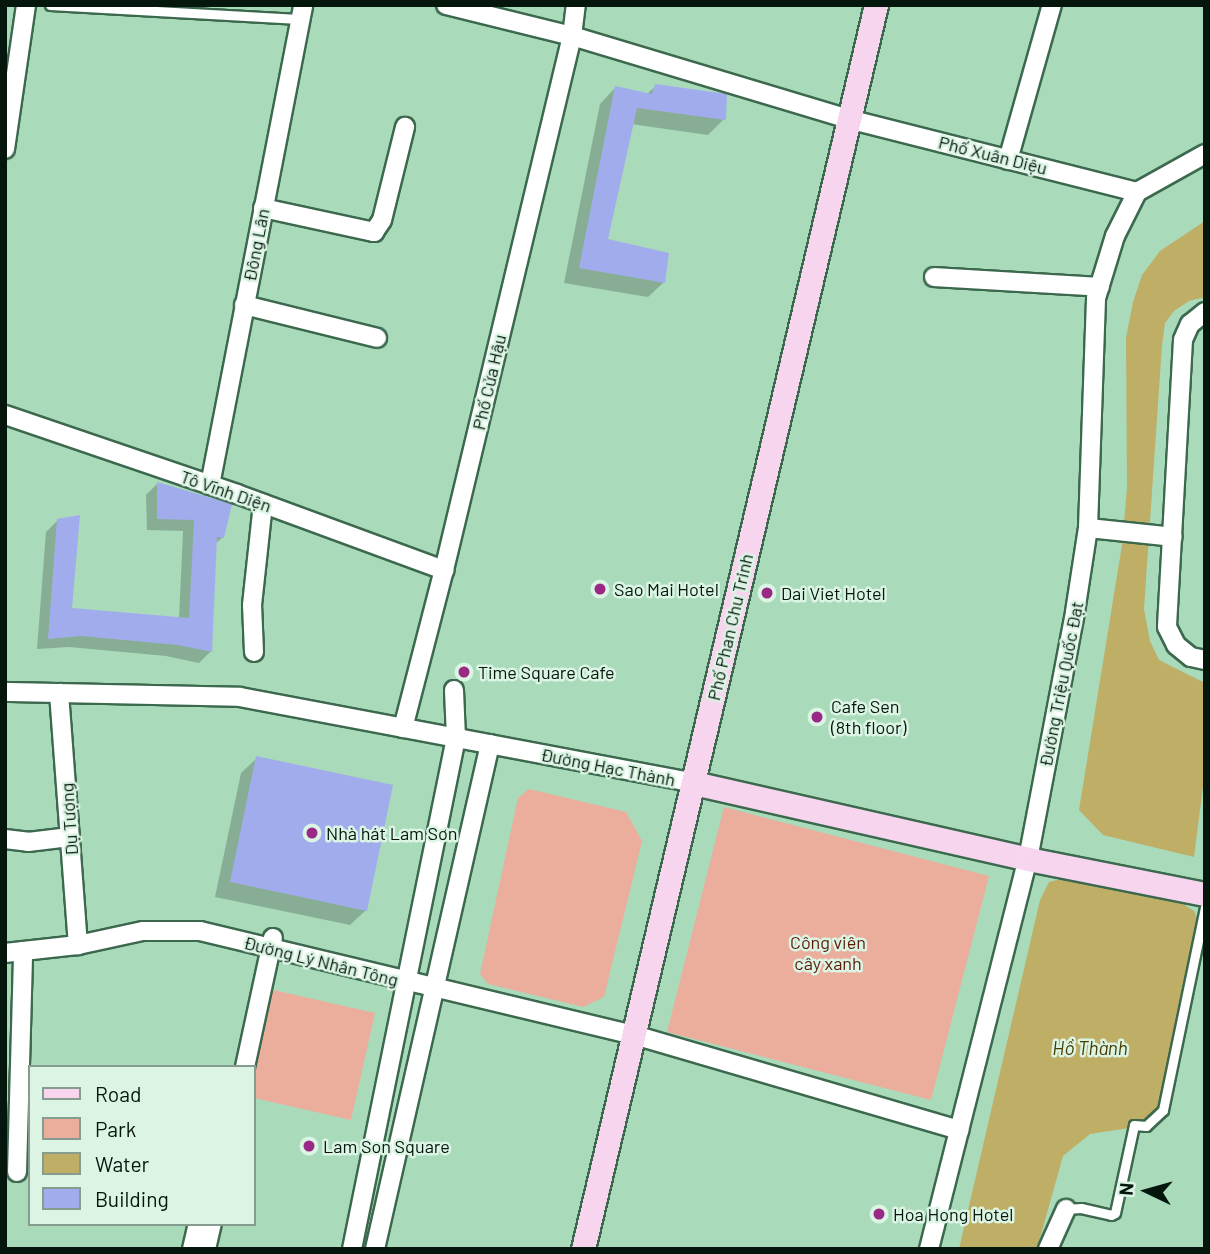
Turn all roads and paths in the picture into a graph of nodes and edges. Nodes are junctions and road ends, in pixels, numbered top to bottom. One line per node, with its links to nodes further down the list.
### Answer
1 (26, 5): 11 (street)
2 (51, 5): 7 (lane)
3 (446, 5): 8 (street)
4 (576, 5): 8 (street, Phố Cửa Hậu)
5 (876, 5): 9 (street, Phố Phan Chu Trinh)
6 (1052, 5): 13 (street)
7 (301, 12): 15 (street, Đông Lân)
8 (572, 36): 9 (street); 26 (street, Phố Cửa Hậu)
9 (848, 119): 13 (street, Phố Xuân Diệu); 35 (street, Phố Phan Chu Trinh)
10 (405, 127): 15 (street)
11 (5, 149)
12 (1205, 154): 14 (street)
13 (1008, 159): 14 (street, Phố Xuân Diệu)
14 (1137, 192): 17 (street, Đường Triệu Quốc Đạt)
15 (263, 208): 18 (street, Đông Lân)
16 (934, 277): 17 (street)
17 (1100, 287): 24 (street, Đường Triệu Quốc Đạt)
18 (244, 305): 20 (street); 22 (street, Đông Lân)
19 (1205, 313): 25 (street)
20 (377, 338)
21 (5, 415): 22 (street, Tô Vĩnh Diện)
22 (210, 485): 23 (street, Tô Vĩnh Diện)
23 (263, 503): 26 (street, Tô Vĩnh Diện); 27 (street)
24 (1088, 528): 25 (street); 38 (street, Đường Triệu Quốc Đạt)
25 (1173, 537): 28 (street)
26 (444, 570): 32 (street, Phố Cửa Hậu)
27 (254, 652)
28 (1205, 660)
29 (454, 690): 33 (street)
30 (5, 692): 31 (street, Đường Hạc Thành)
31 (59, 693): 32 (street, Đường Hạc Thành); 36 (street, Dụ Tượng)
32 (403, 728): 33 (street, Đường Hạc Thành)
33 (456, 738): 34 (street, Đường Hạc Thành); 44 (street)
34 (490, 744): 35 (street, Đường Hạc Thành); 45 (street)
35 (694, 783): 38 (street, Đường Hạc Thành); 46 (street, Phố Phan Chu Trinh)
36 (70, 837): 37 (street); 42 (street, Dụ Tượng)
37 (5, 839)
38 (1028, 859): 39 (street, Đường Hạc Thành); 49 (street, Đường Triệu Quốc Đạt)
39 (1205, 894)
40 (1205, 907): 51 (lane)
41 (269, 944): 42 (street, Đường Lý Nhân Tông); 44 (street, Đường Lý Nhân Tông); 47 (street); 48 (street)
42 (78, 945): 43 (street, Đường Lý Nhân Tông)
43 (14, 952): 50 (street)
44 (407, 982): 45 (street, Đường Lý Nhân Tông); 56 (street)
45 (435, 987): 46 (street, Đường Lý Nhân Tông); 57 (street)
46 (634, 1035): 49 (street, Đường Lý Nhân Tông); 58 (street, Phố Phan Chu Trinh)
47 (236, 1065)
48 (245, 1065)
49 (959, 1130): 59 (street, Đường Triệu Quốc Đạt)
50 (17, 1172)
51 (1066, 1209): 60 (street)
52 (198, 1226): 54 (street)
53 (212, 1226): 55 (street)
54 (192, 1249)
55 (206, 1249)
56 (352, 1249)
57 (375, 1249)
58 (583, 1249)
59 (929, 1249)
60 (1049, 1249)

